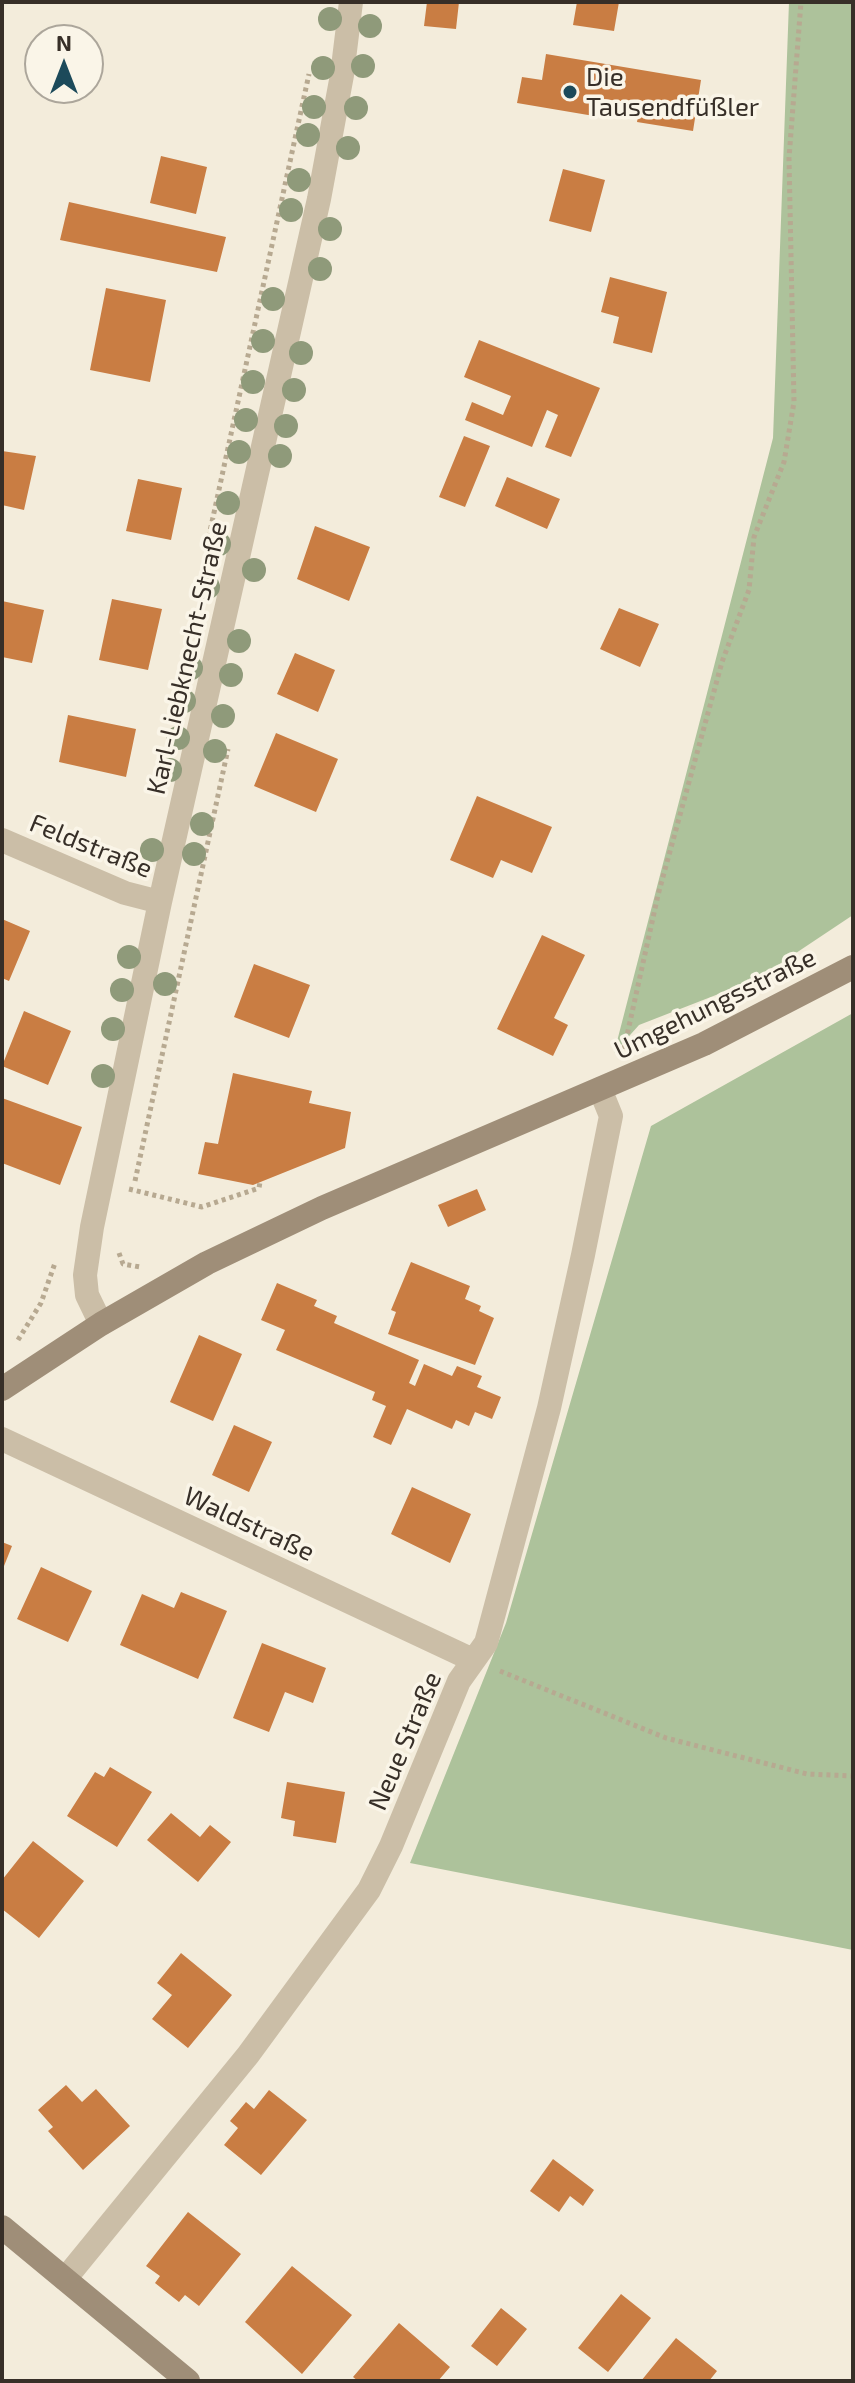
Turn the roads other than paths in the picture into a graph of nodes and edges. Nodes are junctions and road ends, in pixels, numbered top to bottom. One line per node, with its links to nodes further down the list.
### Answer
1 (351, 2): 3 (street, Karl-Liebknecht-Straße)
2 (2, 840): 3 (street, Feldstraße)
3 (160, 902): 6 (street, Karl-Liebknecht-Straße)
4 (853, 967): 5 (main road, Umgehungsstraße)
5 (600, 1089): 6 (main road); 9 (street, Neue Straße)
6 (101, 1324): 7 (main road)
7 (2, 1389)
8 (2, 1439): 9 (street, Waldstraße)
9 (473, 1660): 11 (street, Neue Straße)
10 (2, 2227): 11 (main road)
11 (65, 2279): 12 (main road)
12 (188, 2381)

